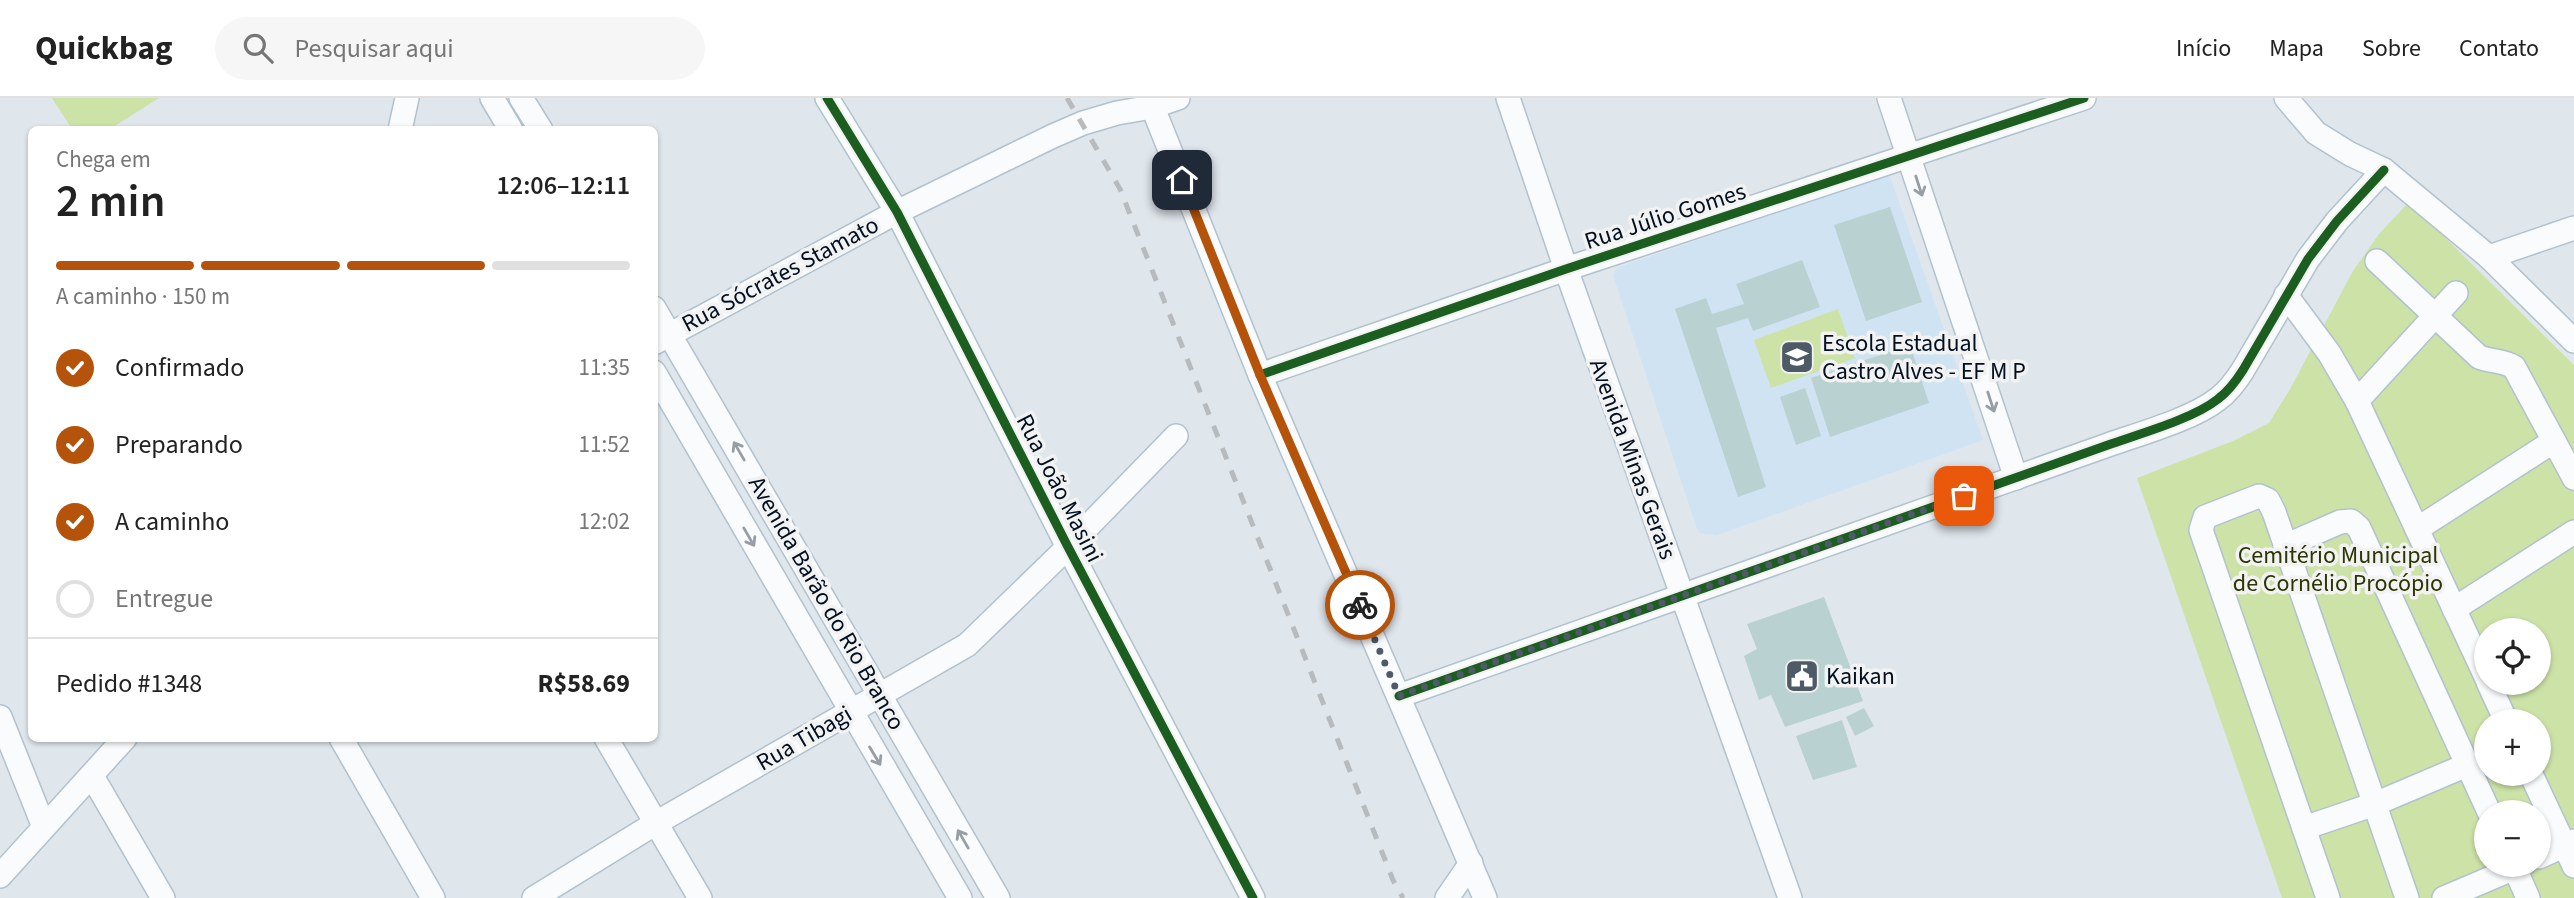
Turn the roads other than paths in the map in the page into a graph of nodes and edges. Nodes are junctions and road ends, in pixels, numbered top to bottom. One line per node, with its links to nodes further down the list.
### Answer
1 (407, 98): 11 (street)
2 (492, 98): 12 (street)
3 (521, 98): 13 (street)
4 (827, 98): 16 (street, Rua João Masini)
5 (1178, 98): 10 (street, Rua Sócrates Stamato)
6 (1508, 98): 20 (street, Avenida Minas Gerais)
7 (1889, 98): 14 (street)
8 (2084, 98): 14 (street, Rua Júlio Gomes)
9 (2286, 98): 15 (street)
10 (1150, 103): 16 (street, Rua Sócrates Stamato); 26 (street)
11 (401, 126)
12 (509, 126)
13 (538, 126)
14 (1909, 156): 20 (street, Rua Júlio Gomes); 31 (street, one-way to 31)
15 (2384, 170): 18 (street); 22 (street)
16 (897, 212): 24 (street, Rua Sócrates Stamato); 36 (street, Rua João Masini)
17 (2574, 228): 18 (street)
18 (2489, 257): 25 (street)
19 (2377, 261): 23 (street)
20 (1566, 269): 26 (street, Rua Júlio Gomes); 37 (street, Avenida Minas Gerais)
21 (2456, 293): 23 (street)
22 (2286, 295): 28 (street); 31 (street)
23 (2434, 317): 28 (street); 30 (street)
24 (662, 338): 40 (street, Avenida Barão do Rio Branco, one-way to 24)
25 (2574, 341)
26 (1260, 375): 41 (street)
27 (658, 379): 42 (street, Avenida Barão do Rio Branco, one-way to 42)
28 (2357, 401): 33 (street)
29 (1176, 436): 36 (street, Rua Tibagi)
30 (2554, 441): 32 (street); 33 (street)
31 (2015, 478): 37 (street)
32 (2574, 478)
33 (2417, 529): 38 (street)
34 (2574, 533): 38 (street)
35 (2285, 546): 47 (street); 51 (street); 54 (street)
36 (1068, 547): 40 (street, Rua Tibagi); 67 (street, Rua João Masini)
37 (1682, 596): 41 (street); 70 (street, Avenida Minas Gerais)
38 (2454, 609): 39 (street)
39 (2474, 651)
40 (880, 695): 42 (street, Rua Tibagi); 66 (street, Avenida Barão do Rio Branco, one-way to 40)
41 (1399, 696): 57 (street)
42 (849, 711): 52 (street, Rua Tibagi); 65 (street, Avenida Barão do Rio Branco, one-way to 65)
43 (0, 717): 53 (street)
44 (122, 742): 48 (street)
45 (343, 742): 62 (street)
46 (608, 742): 52 (street)
47 (2467, 765): 50 (street); 51 (street)
48 (92, 776): 53 (street); 61 (street)
49 (2537, 786): 55 (street)
50 (2483, 800)
51 (2375, 804): 54 (street); 72 (street)
52 (656, 823): 63 (street, Rua Tibagi); 64 (street)
53 (44, 827): 58 (street)
54 (2304, 828): 71 (street)
55 (2571, 851): 56 (street)
56 (2551, 855)
57 (1471, 863): 68 (street); 69 (street)
58 (0, 876)
59 (2492, 877): 73 (street)
60 (2521, 877): 74 (street)
61 (163, 898)
62 (433, 898)
63 (534, 898)
64 (700, 898)
65 (960, 898)
66 (998, 898)
67 (1252, 898)
68 (1447, 898)
69 (1485, 898)
70 (1790, 898)
71 (2328, 898)
72 (2407, 898)
73 (2444, 898)
74 (2528, 898)

